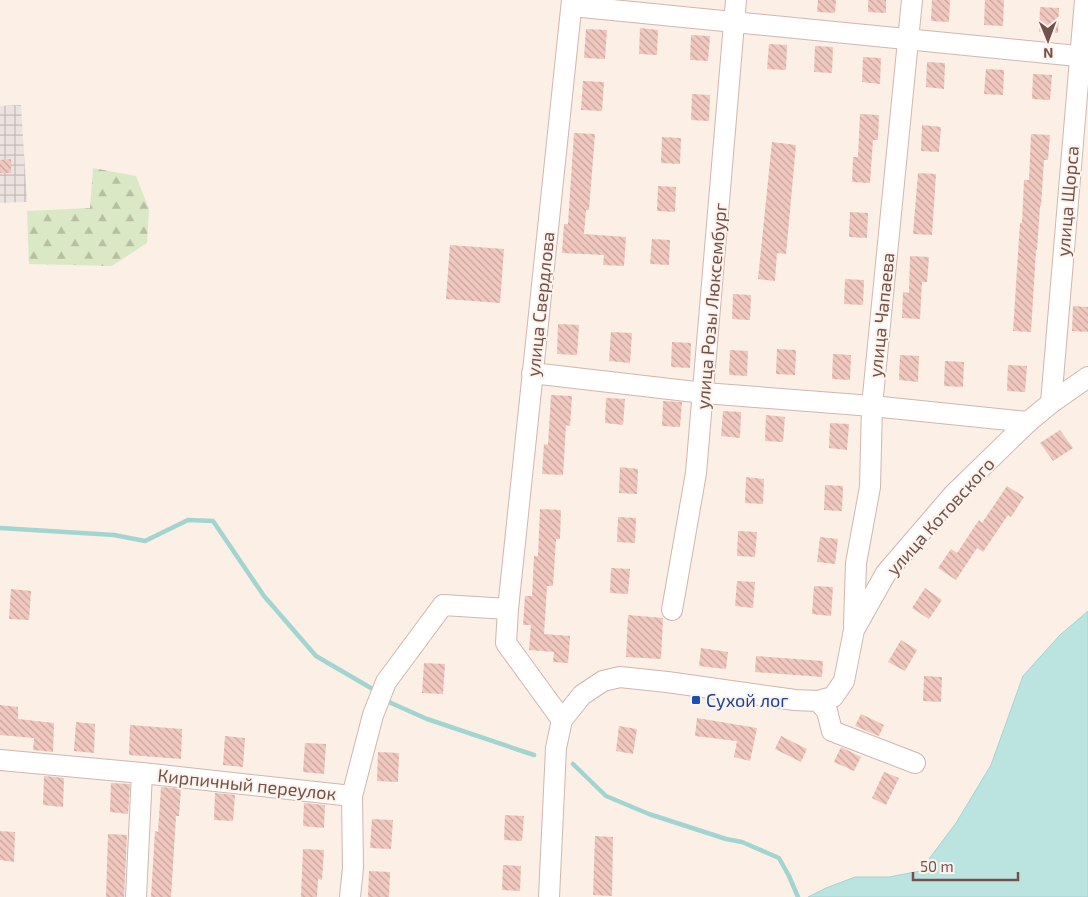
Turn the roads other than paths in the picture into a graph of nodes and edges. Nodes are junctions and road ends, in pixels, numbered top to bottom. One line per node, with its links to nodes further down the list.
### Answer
1 (736, 0): 5 (street, улица Розы Люксембург)
2 (912, 0): 6 (street, улица Чапаева)
3 (1084, 0): 7 (street, улица Щорса)
4 (572, 3): 5 (street); 8 (street, улица Свердлова)
5 (734, 22): 6 (street); 10 (street, улица Розы Люксембург)
6 (908, 40): 7 (street); 12 (street, улица Чапаева)
7 (1084, 57): 11 (street, улица Щорса)
8 (532, 373): 10 (street); 14 (street, улица Свердлова)
9 (1088, 377): 11 (street, улица Котовского)
10 (704, 393): 12 (street); 15 (street, улица Розы Люксембург)
11 (1051, 403): 13 (street, улица Котовского)
12 (872, 406): 13 (street); 16 (street, улица Чапаева)
13 (1028, 422): 16 (street, улица Котовского)
14 (508, 609): 18 (street, улица Свердлова); 22 (street)
15 (672, 610)
16 (854, 630): 17 (street, улица Котовского)
17 (818, 701): 18 (street); 20 (street)
18 (562, 720): 25 (street)
19 (0, 760): 21 (street, Кирпичный переулок)
20 (915, 764)
21 (142, 772): 22 (street, Кирпичный переулок); 23 (street, Кирпичный переулок)
22 (352, 796): 24 (street)
23 (136, 897)
24 (350, 897)
25 (549, 897)

